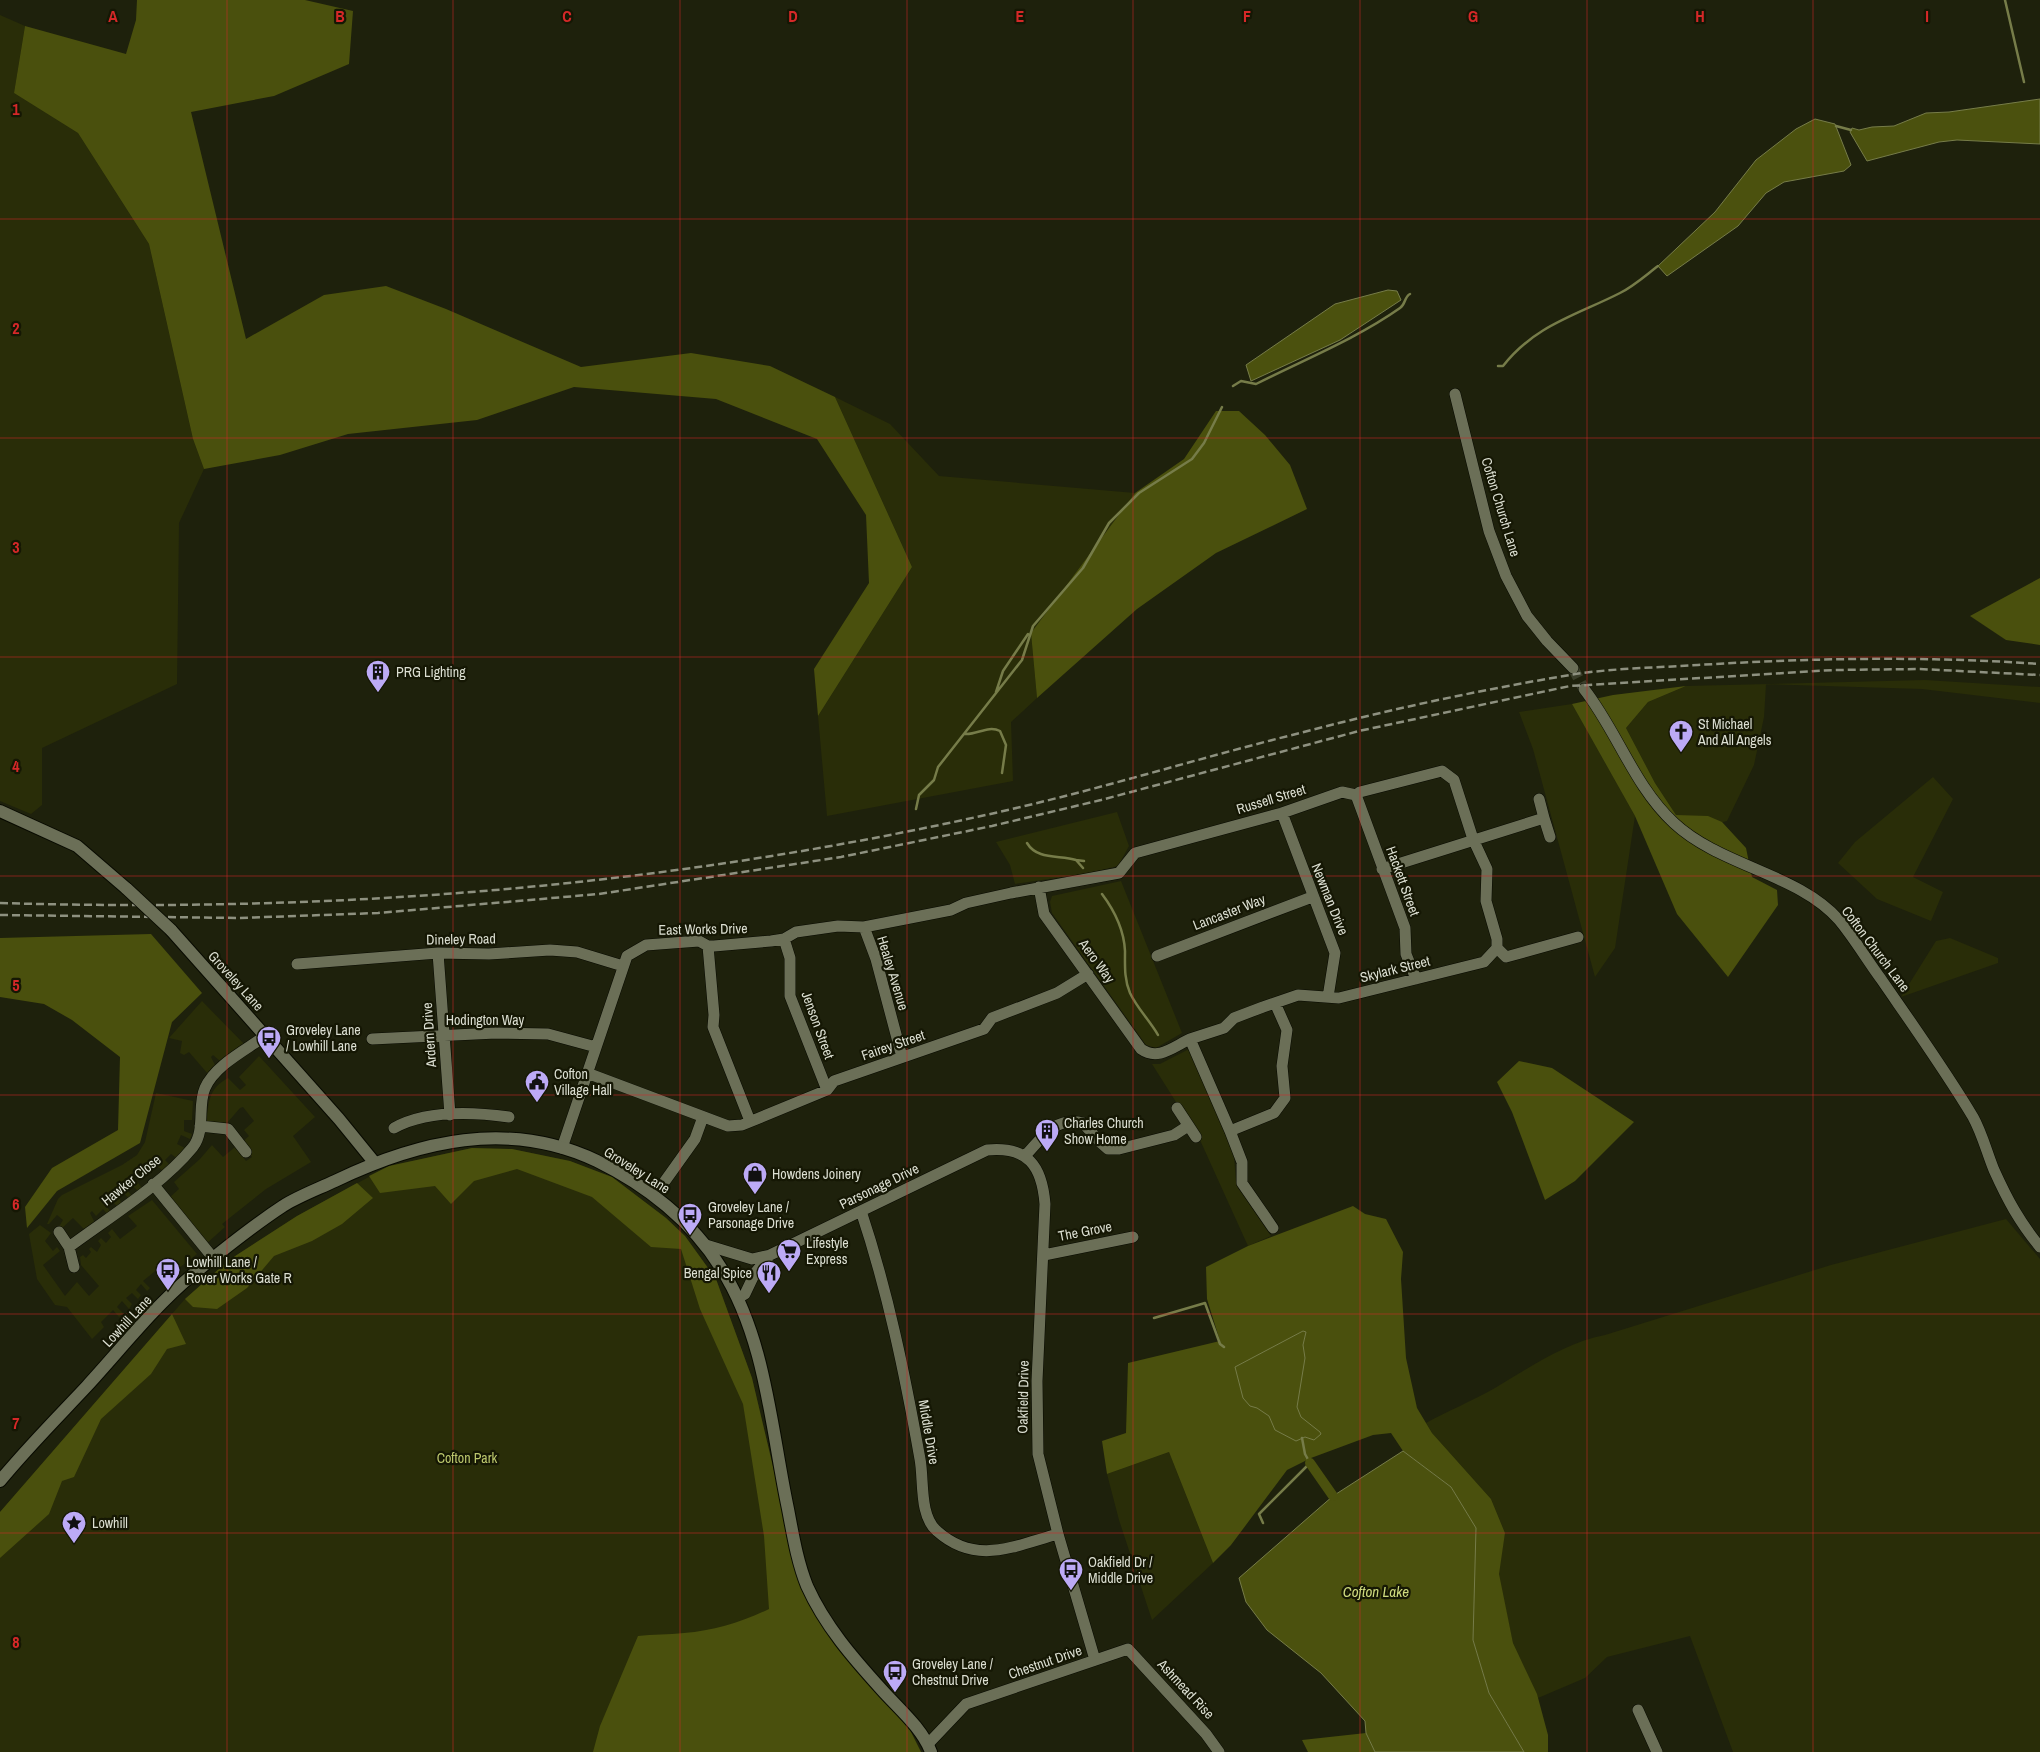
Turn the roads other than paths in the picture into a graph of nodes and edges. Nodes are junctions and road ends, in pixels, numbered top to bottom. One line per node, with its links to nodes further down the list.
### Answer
1 (1456, 394): 2 (street, Cofton Church Lane)
2 (1573, 668)
3 (1584, 689): 58 (street, Cofton Church Lane)
4 (1356, 795): 7 (street, Russell Street); 10 (street, Russell Street); 11 (street, Hackett Street)
5 (1539, 799): 8 (street)
6 (0, 812): 28 (main road, Groveley Lane, bridge)
7 (1282, 813): 12 (street, Russell Street); 13 (street, Newman Drive)
8 (1544, 818): 9 (street); 10 (street)
9 (1550, 837)
10 (1473, 839): 11 (street); 18 (street)
11 (1382, 869): 24 (street, Hackett Street)
12 (1039, 887): 14 (street, East Works Drive); 23 (street, Aero Way)
13 (1312, 897): 20 (street, Lancaster Way); 25 (street, Newman Drive)
14 (864, 927): 16 (street, East Works Drive); 33 (street, Healey Avenue)
15 (1578, 937): 18 (street)
16 (784, 939): 17 (street, East Works Drive); 35 (street, Jenson Street)
17 (708, 946): 22 (street, East Works Drive); 40 (street)
18 (1497, 948): 24 (street, Skylark Street)
19 (438, 953): 21 (street, Dineley Road); 22 (street, Dineley Road); 27 (street, Ardern Drive)
20 (1157, 956)
21 (297, 964)
22 (623, 966): 31 (street, East Works Drive)
23 (1088, 974): 32 (street, Aero Way); 33 (street, Fairey Street)
24 (1416, 979): 25 (street, Skylark Street)
25 (1328, 997): 26 (street, Skylark Street)
26 (1275, 1003): 30 (street, Skylark Street); 44 (street)
27 (444, 1035): 29 (street, Hodington Way); 31 (street, Hodington Way); 37 (street, Ardern Drive)
28 (265, 1036): 41 (street, Hawker Close); 49 (main road, Groveley Lane)
29 (372, 1039)
30 (1190, 1039): 32 (street, Skylark Street); 44 (street)
31 (596, 1047): 34 (street, East Works Drive)
32 (1141, 1049)
33 (902, 1057): 35 (street, Fairey Street)
34 (587, 1072): 39 (street, Fairey Street); 46 (street, East Works Drive)
35 (827, 1090): 40 (street, Fairey Street)
36 (1177, 1108): 42 (street)
37 (450, 1115): 38 (street); 43 (street)
38 (509, 1117)
39 (703, 1117): 40 (street, Fairey Street); 50 (street)
40 (750, 1121)
41 (200, 1126): 47 (street); 51 (street, Hawker Close)
42 (1188, 1126): 45 (street); 48 (street)
43 (394, 1128)
44 (1230, 1131): 53 (street)
45 (1196, 1137)
46 (562, 1148): 49 (main road, Groveley Lane); 56 (main road, Groveley Lane)
47 (246, 1152)
48 (1024, 1156): 52 (street, Parsonage Drive); 60 (street, Oakfield Drive)
49 (374, 1162): 62 (main road, Lowhill Lane)
50 (665, 1181)
51 (153, 1184): 57 (street, Hawker Close); 62 (street)
52 (861, 1211): 59 (street, Parsonage Drive); 67 (street, Middle Drive)
53 (1273, 1228)
54 (59, 1232): 57 (street)
55 (1133, 1237): 60 (street, The Grove)
56 (706, 1245): 61 (street, Parsonage Drive); 65 (main road, Groveley Lane)
57 (69, 1247): 63 (street)
58 (2040, 1247)
59 (770, 1255): 61 (street, Parsonage Drive); 64 (street, Parsonage Drive)
60 (1044, 1255): 67 (street, Oakfield Drive)
61 (741, 1257): 64 (street, Parsonage Drive)
62 (214, 1259): 66 (main road, Lowhill Lane)
63 (74, 1267)
64 (756, 1273): 65 (street, Parsonage Drive)
65 (738, 1298): 71 (main road, Groveley Lane)
66 (0, 1481)
67 (1058, 1534): 69 (street, Oakfield Drive)
68 (1128, 1649): 69 (street, Chestnut Drive); 72 (street, Ashmead Rise)
69 (1095, 1660): 71 (street, Chestnut Drive)
70 (1638, 1710): 73 (street)
71 (930, 1748)
72 (1219, 1752)
73 (1657, 1752)

